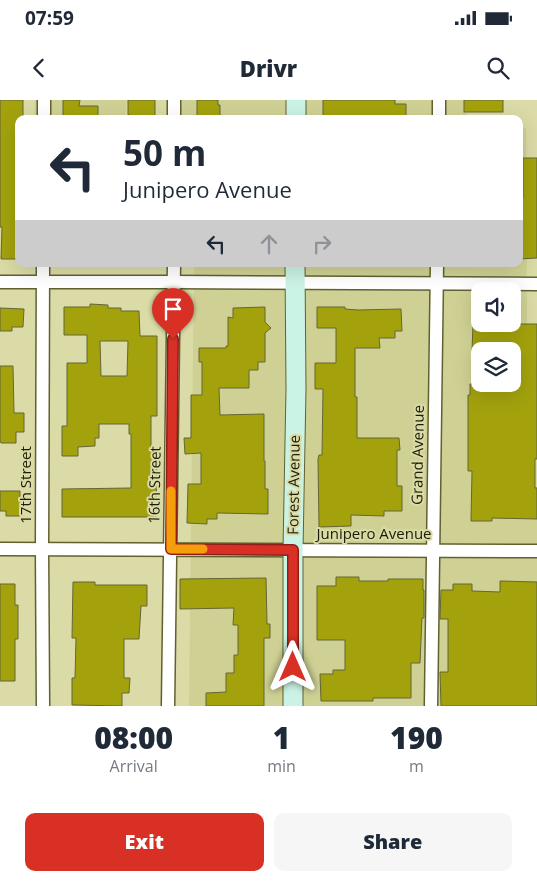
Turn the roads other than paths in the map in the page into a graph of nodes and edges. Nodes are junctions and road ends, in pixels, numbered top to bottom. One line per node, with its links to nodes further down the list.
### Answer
1 (44, 100): 5 (street)
2 (174, 100): 6 (street)
3 (296, 100): 7 (main road)
4 (439, 100): 8 (street)
5 (44, 115)
6 (174, 115)
7 (296, 115)
8 (438, 115)
9 (43, 267): 14 (street, 17th Street)
10 (174, 267): 15 (street, 16th Street)
11 (295, 267): 16 (main road, Forest Avenue)
12 (437, 267): 17 (street, Grand Avenue)
13 (0, 282): 14 (street)
14 (43, 282): 15 (street); 21 (street, 17th Street)
15 (174, 282): 16 (street); 20 (street, 16th Street)
16 (295, 283): 17 (street); 22 (main road, Forest Avenue)
17 (437, 284): 18 (street); 23 (street, Grand Avenue)
18 (537, 284)
19 (0, 549): 21 (street, Junipero Avenue)
20 (171, 549): 21 (street, Junipero Avenue); 22 (street, Junipero Avenue); 26 (street, 16th Street)
21 (42, 550): 25 (street, 17th Street)
22 (293, 550): 23 (street, Junipero Avenue); 27 (main road, Forest Avenue)
23 (432, 550): 24 (street, Junipero Avenue); 28 (street, Grand Avenue)
24 (537, 551)
25 (43, 706)
26 (168, 706)
27 (293, 706)
28 (431, 706)

